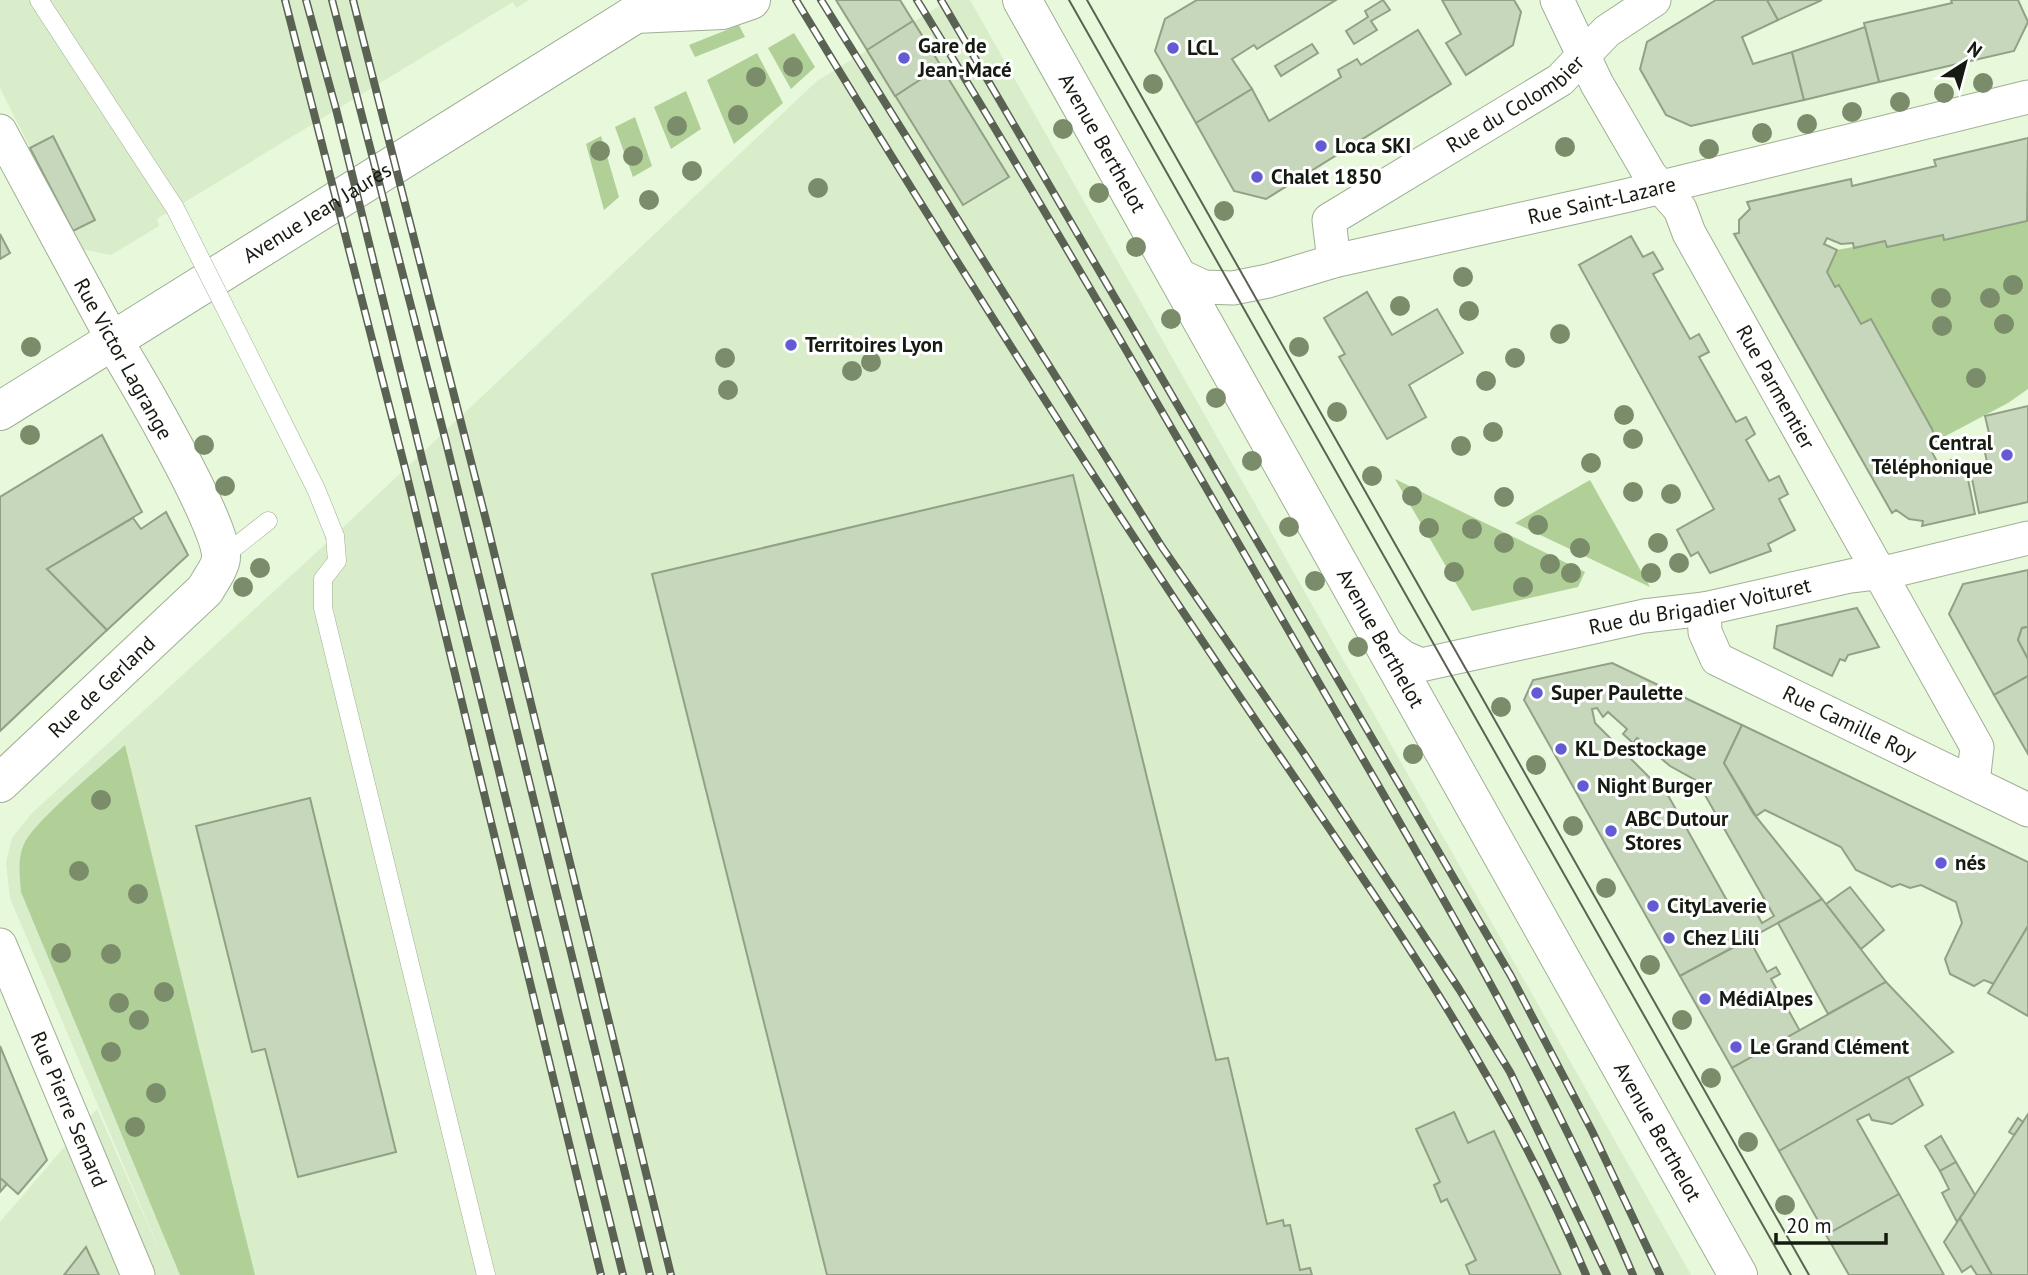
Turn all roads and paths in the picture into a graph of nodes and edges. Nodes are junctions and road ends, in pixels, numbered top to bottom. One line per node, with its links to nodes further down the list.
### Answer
1 (39, 0): 26 (lane, bridge)
2 (751, 0): 6 (main road, Avenue Jean Jaurès)
3 (1022, 0): 12 (main road, Avenue Berthelot)
4 (1557, 0): 7 (street, Rue Parmentier)
5 (1654, 0): 7 (street, Rue du Colombier)
6 (646, 7): 13 (main road, Avenue Jean Jaurès)
7 (1584, 54): 10 (street, Rue Parmentier); 11 (street, Rue du Colombier)
8 (2028, 97): 10 (street, Rue Saint-Lazare)
9 (0, 131): 13 (street, Rue Victor Lagrange)
10 (1660, 188): 11 (street, Rue Saint-Lazare); 17 (street, Rue Parmentier)
11 (1334, 261): 12 (street, Rue Saint-Lazare)
12 (1176, 274): 20 (main road, Avenue Berthelot)
13 (114, 342): 14 (main road, Avenue Jean Jaurès); 18 (main road, Rue Victor Lagrange)
14 (0, 411)
15 (268, 521): 18 (lane)
16 (2028, 538): 17 (street, Rue du Brigadier Voituret)
17 (1880, 572): 19 (street, Rue du Brigadier Voituret); 22 (street, Rue Parmentier)
18 (213, 574): 21 (main road, Rue de Gerland)
19 (1704, 609): 20 (street, Rue du Brigadier Voituret); 22 (street, Rue Camille Roy)
20 (1379, 637): 27 (main road, Avenue Berthelot)
21 (0, 783)
22 (1973, 783): 23 (street, Rue Camille Roy)
23 (2028, 810)
24 (0, 945): 25 (street, Rue Pierre Semard)
25 (138, 1275)
26 (486, 1275)
27 (1738, 1275)

